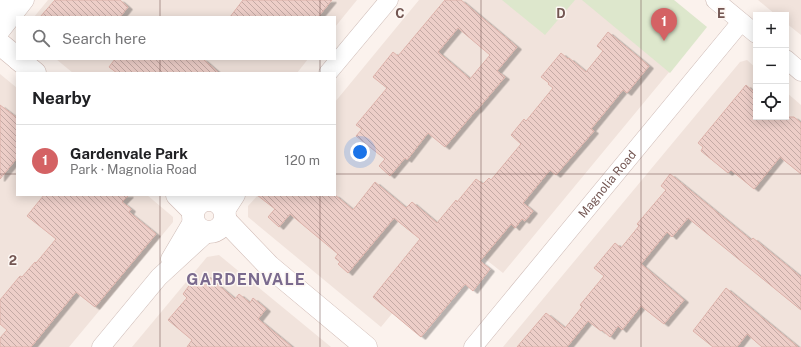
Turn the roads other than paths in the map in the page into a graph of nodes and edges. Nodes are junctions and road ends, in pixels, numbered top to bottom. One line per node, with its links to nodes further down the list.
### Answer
1 (11, 0): 5 (street)
2 (25, 0): 7 (street)
3 (389, 0): 14 (street)
4 (715, 0): 6 (street)
5 (0, 11)
6 (741, 22): 8 (street); 20 (street, Magnolia Road)
7 (0, 32)
8 (753, 32)
9 (0, 44): 10 (street)
10 (16, 56)
11 (20, 60): 13 (street)
12 (789, 62): 15 (street)
13 (34, 72)
14 (329, 72)
15 (801, 72)
16 (179, 196): 17 (street)
17 (211, 210): 18 (street); 19 (street)
18 (101, 347)
19 (366, 347)
20 (473, 347)

